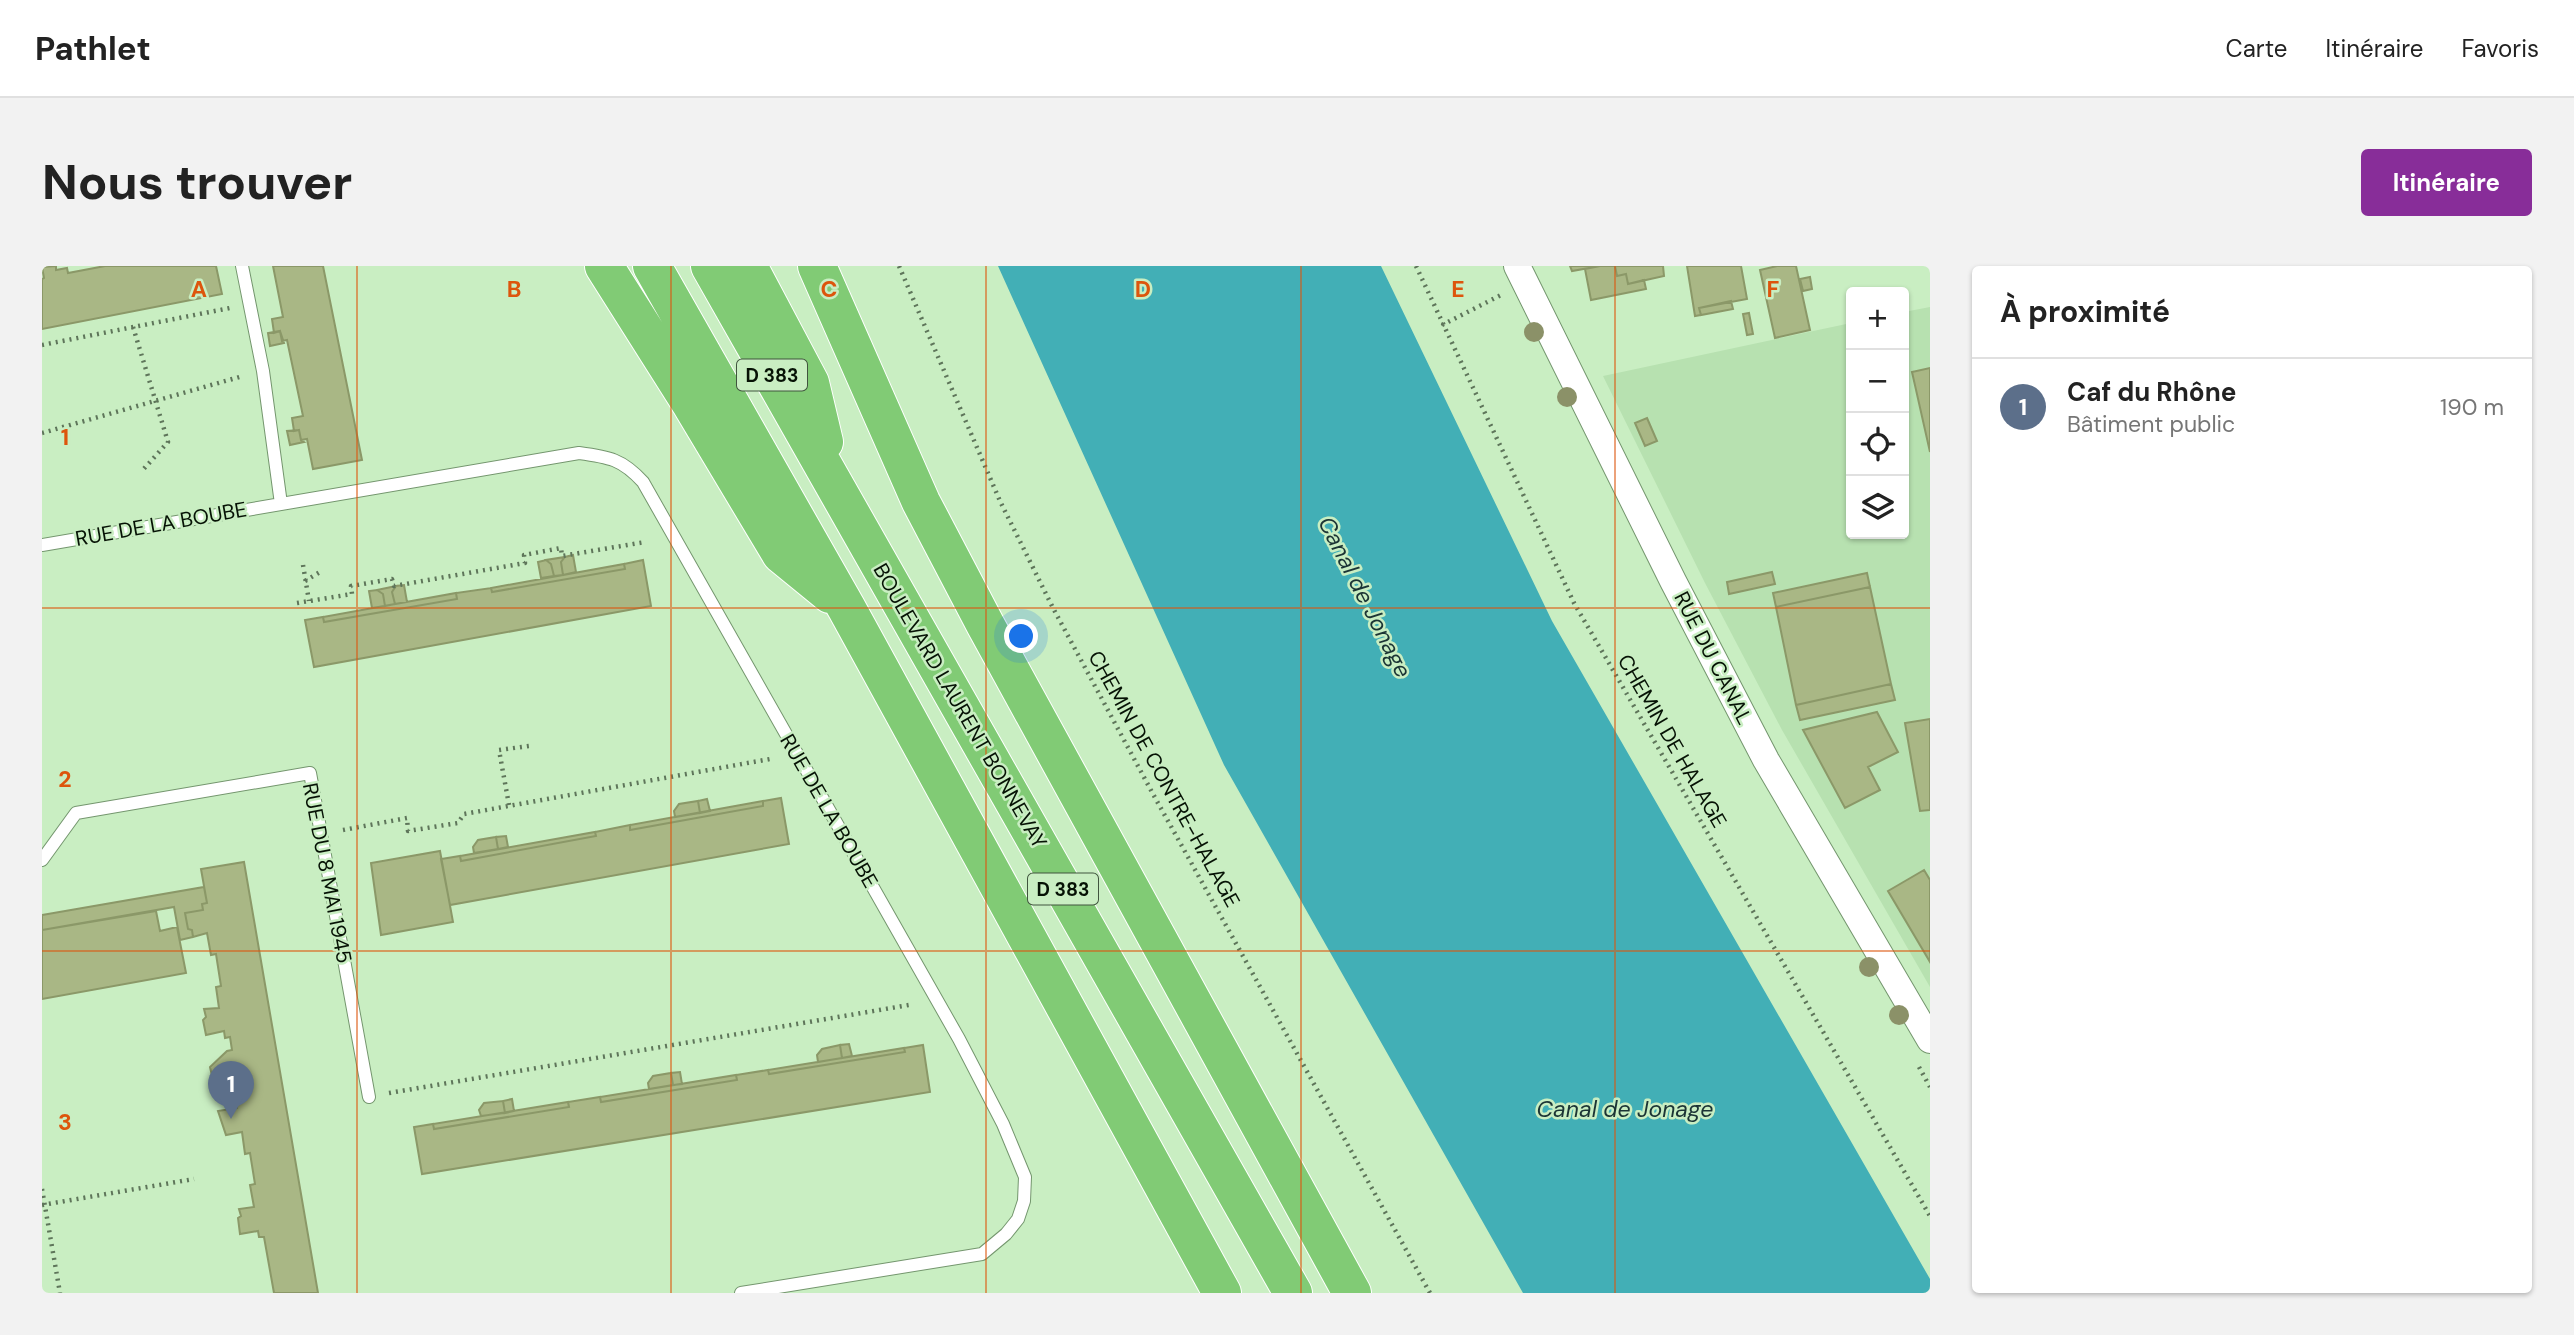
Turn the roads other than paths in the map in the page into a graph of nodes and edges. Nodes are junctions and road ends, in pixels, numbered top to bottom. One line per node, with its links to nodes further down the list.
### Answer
1 (242, 266): 9 (lane)
2 (604, 266): 11 (highway)
3 (652, 266): 11 (highway, D 383)
4 (710, 266): 8 (highway, BOULEVARD LAURENT BONNEVAY / D 383)
5 (748, 266): 8 (highway)
6 (817, 266): 18 (highway)
7 (1517, 266): 13 (street, RUE DU CANAL)
8 (834, 485): 17 (highway, BOULEVARD LAURENT BONNEVAY / D 383)
9 (281, 504): 10 (lane, RUE DE LA BOUBE); 15 (lane, RUE DE LA BOUBE)
10 (42, 545)
11 (848, 609): 16 (highway, D 383)
12 (42, 860): 14 (lane, RUE DU 8 MAI 1945)
13 (1930, 1040)
14 (369, 1097)
15 (741, 1293)
16 (1222, 1293)
17 (1293, 1293)
18 (1352, 1293)

